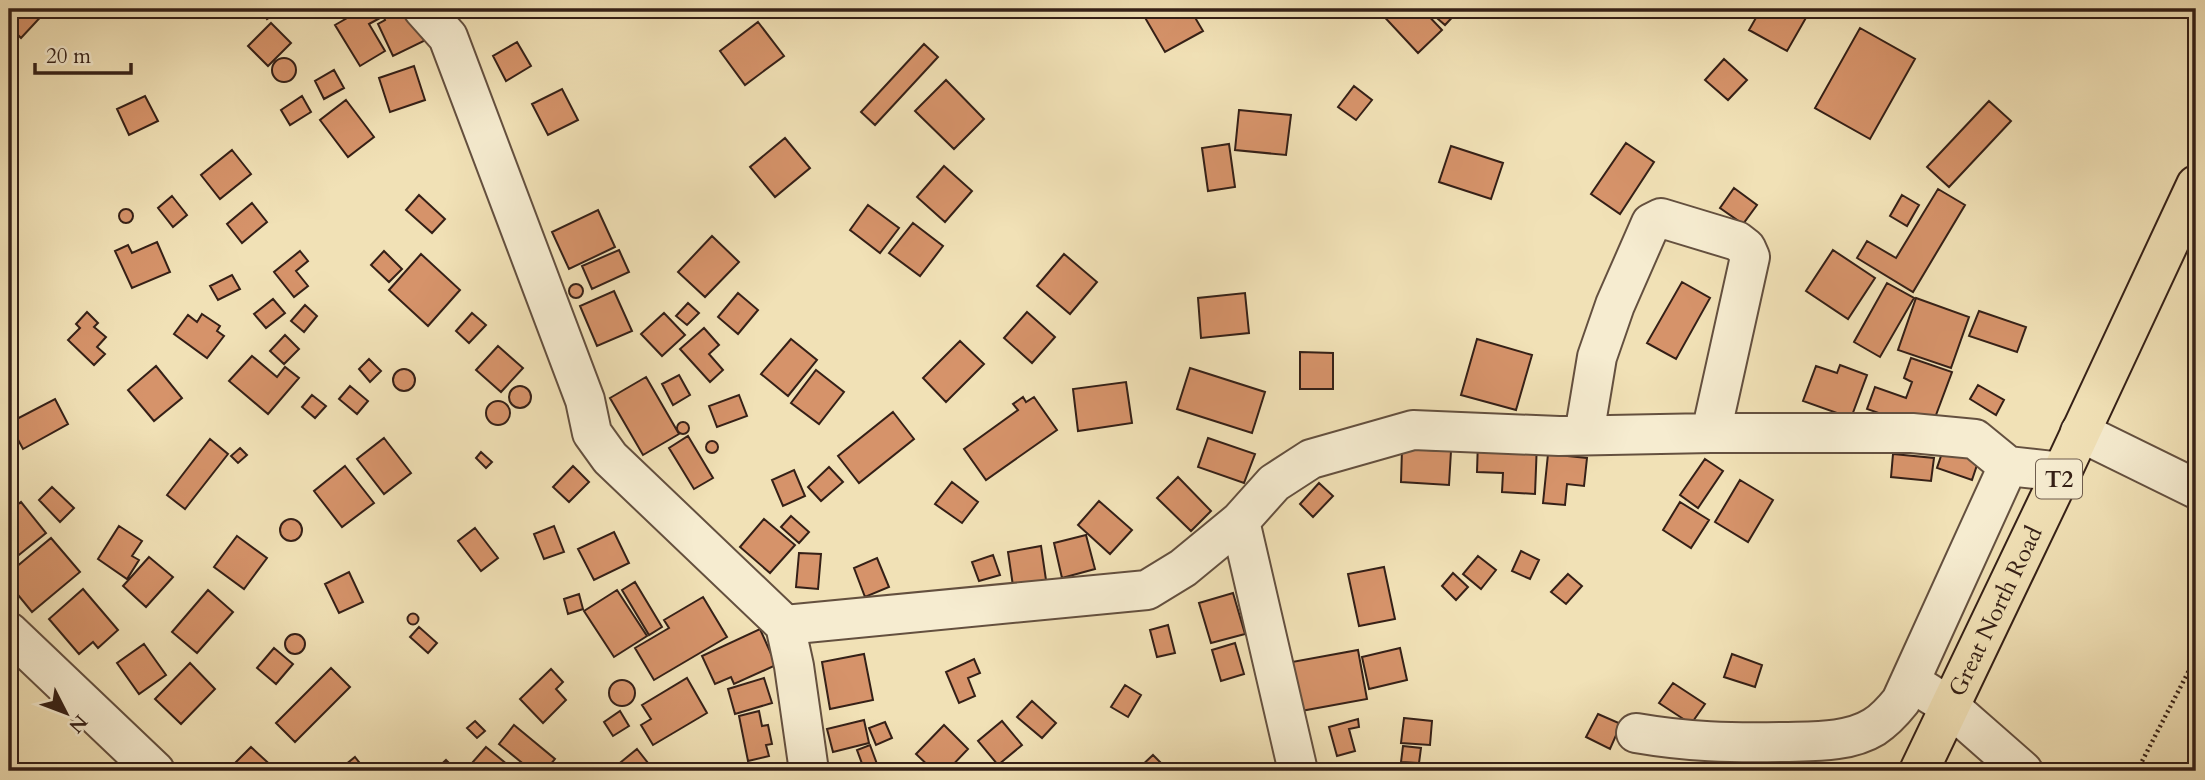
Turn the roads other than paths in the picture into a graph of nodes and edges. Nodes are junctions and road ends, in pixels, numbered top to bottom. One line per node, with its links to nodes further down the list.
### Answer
1 (423, 9): 10 (street)
2 (2196, 185): 3 (highway, Great North Road / T2)
3 (2080, 432): 7 (highway, Great North Road / T2); 8 (street)
4 (1711, 433): 5 (street); 5 (street); 6 (street)
5 (1584, 435): 9 (street)
6 (2008, 466): 7 (street); 12 (street)
7 (2062, 472): 13 (highway, Great North Road / T2)
8 (2196, 489)
9 (1240, 521): 10 (street); 17 (street)
10 (785, 625): 16 (street)
11 (9, 632): 15 (street)
12 (1909, 681): 13 (street); 14 (street)
13 (1949, 706): 18 (highway, Great North Road / T2); 19 (street)
14 (1636, 733)
15 (155, 771)
16 (809, 771)
17 (1298, 771)
18 (1919, 771)
19 (2023, 771)

